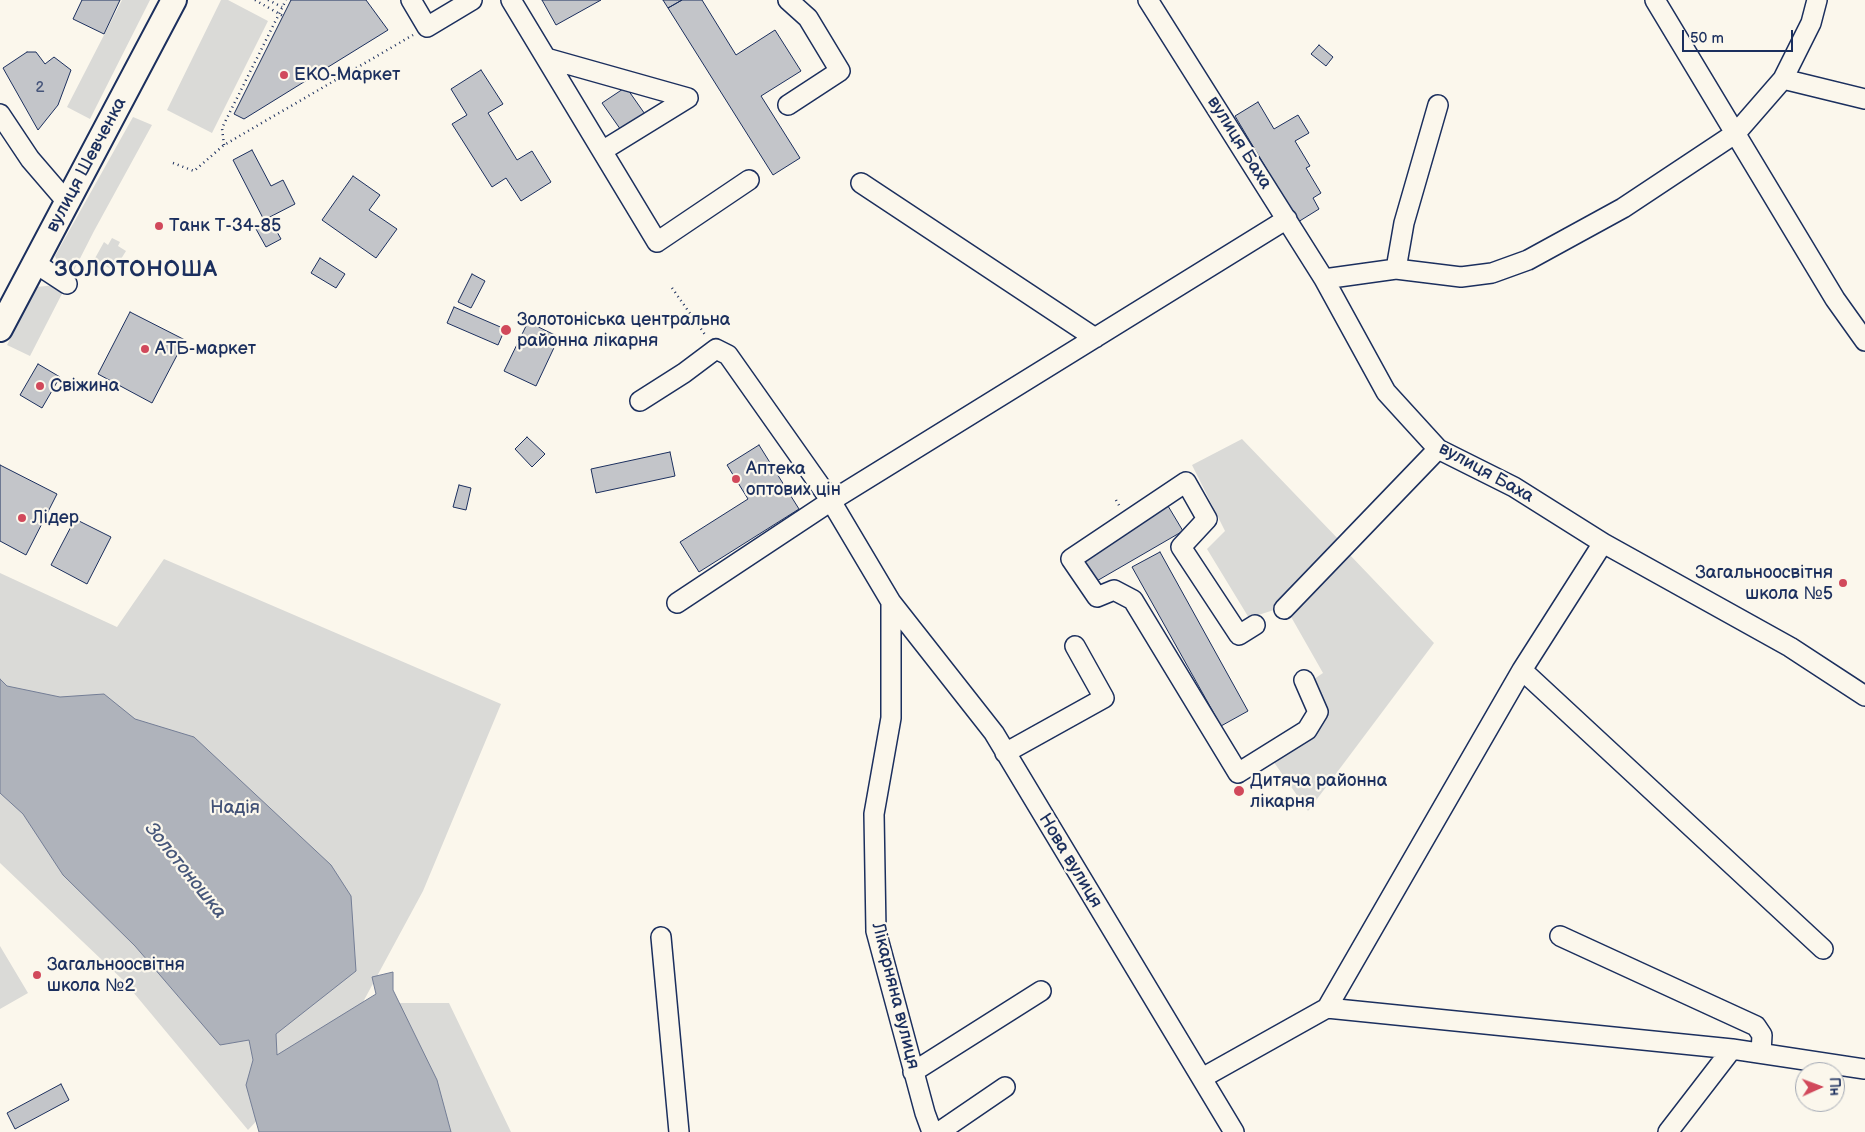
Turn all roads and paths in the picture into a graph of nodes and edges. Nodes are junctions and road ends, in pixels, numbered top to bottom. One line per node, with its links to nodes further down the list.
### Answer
1 (174, 0): 28 (main road, вулиця Шевченка)
2 (254, 0): 13 (path)
3 (268, 0): 12 (path)
4 (286, 0): 12 (path)
5 (411, 0): 15 (street)
6 (472, 0): 15 (street)
7 (511, 0): 16 (street)
8 (788, 0): 19 (street)
9 (1148, 0): 29 (street, вулиця Баха)
10 (1655, 0): 22 (street)
11 (1817, 0): 17 (street)
12 (283, 8): 13 (path)
13 (279, 13): 14 (path); 23 (path)
14 (283, 16)
15 (427, 27): 23 (path)
16 (546, 58): 24 (street); 24 (street)
17 (1783, 79): 18 (street); 22 (street)
18 (1865, 99)
19 (788, 104)
20 (1438, 105): 31 (street)
21 (0, 114): 28 (street)
22 (1736, 133): 31 (street); 37 (street)
23 (224, 145): 25 (path)
24 (602, 151): 26 (street)
25 (173, 163)
26 (749, 180)
27 (860, 183): 36 (street)
28 (67, 202): 30 (main road, вулиця Шевченка)
29 (1287, 219): 32 (street, вулиця Баха); 36 (street)
30 (35, 263): 33 (street); 35 (main road, вулиця Шевченка)
31 (1396, 269): 32 (street)
32 (1324, 279): 40 (street, вулиця Баха)
33 (68, 284)
34 (672, 288): 38 (path)
35 (0, 329)
36 (1095, 338): 42 (street)
37 (1865, 341)
38 (716, 349): 39 (street); 42 (street)
39 (640, 401)
40 (1438, 449): 44 (street, вулиця Баха); 47 (street)
41 (1116, 500): 43 (path)
42 (831, 501): 45 (street); 46 (street)
43 (1121, 508)
44 (1602, 542): 50 (street); 52 (street, вулиця Баха)
45 (891, 602): 53 (street, Нова вулиця); 62 (street, Лікарняна вулиця)
46 (677, 603)
47 (1284, 609)
48 (1255, 625): 51 (street)
49 (1075, 646): 53 (street)
50 (1522, 670): 56 (street); 58 (street)
51 (1304, 680)
52 (1865, 696)
53 (1005, 753): 63 (street, Нова вулиця)
54 (1560, 936): 60 (street)
55 (661, 937): 65 (street)
56 (1823, 948)
57 (1040, 991): 62 (street)
58 (1328, 1008): 59 (street); 63 (street)
59 (1732, 1049): 60 (street); 69 (street)
60 (1761, 1053): 61 (street)
61 (1865, 1068)
62 (914, 1072): 66 (street, Лікарняна вулиця)
63 (1202, 1078): 68 (street, Нова вулиця)
64 (1005, 1087): 67 (street)
65 (679, 1132)
66 (932, 1132)
67 (939, 1132)
68 (1234, 1132)
69 (1668, 1132)

